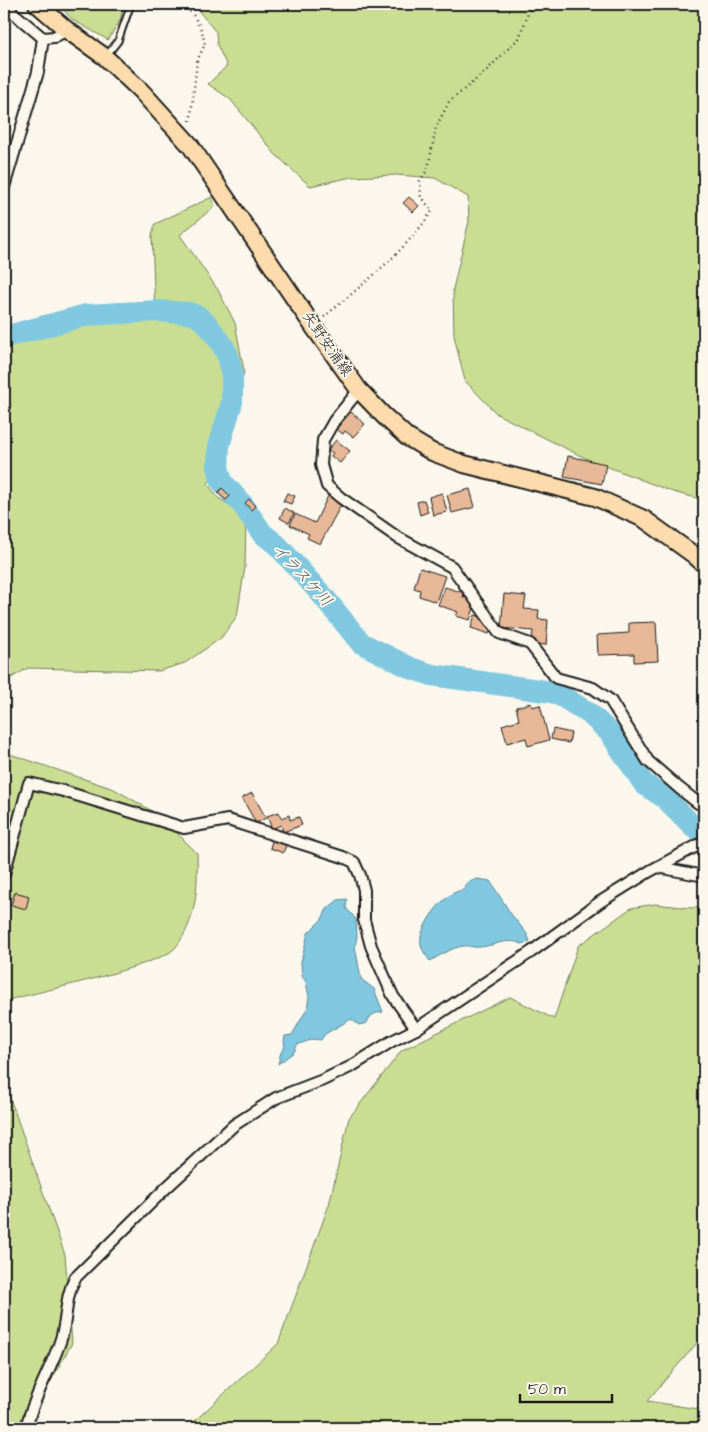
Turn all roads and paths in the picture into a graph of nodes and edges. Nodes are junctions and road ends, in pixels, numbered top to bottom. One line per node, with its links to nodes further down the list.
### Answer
1 (37, 4): 6 (main road, 矢野安浦線)
2 (131, 4): 8 (lane)
3 (182, 4): 9 (path)
4 (532, 4): 11 (path)
5 (4, 5): 7 (street)
6 (67, 30): 7 (street); 8 (main road, 矢野安浦線)
7 (43, 38): 10 (street)
8 (105, 58): 9 (main road, 矢野安浦線)
9 (190, 145): 11 (main road, 矢野安浦線)
10 (4, 188)
11 (313, 326): 12 (main road, 矢野安浦線)
12 (359, 390): 13 (main road, 矢野安浦線); 14 (street)
13 (704, 564)
14 (704, 804)
15 (704, 842): 16 (street)
16 (658, 867): 18 (street); 19 (street)
17 (4, 874): 19 (street)
18 (704, 876)
19 (416, 1029): 20 (street)
20 (26, 1428)

